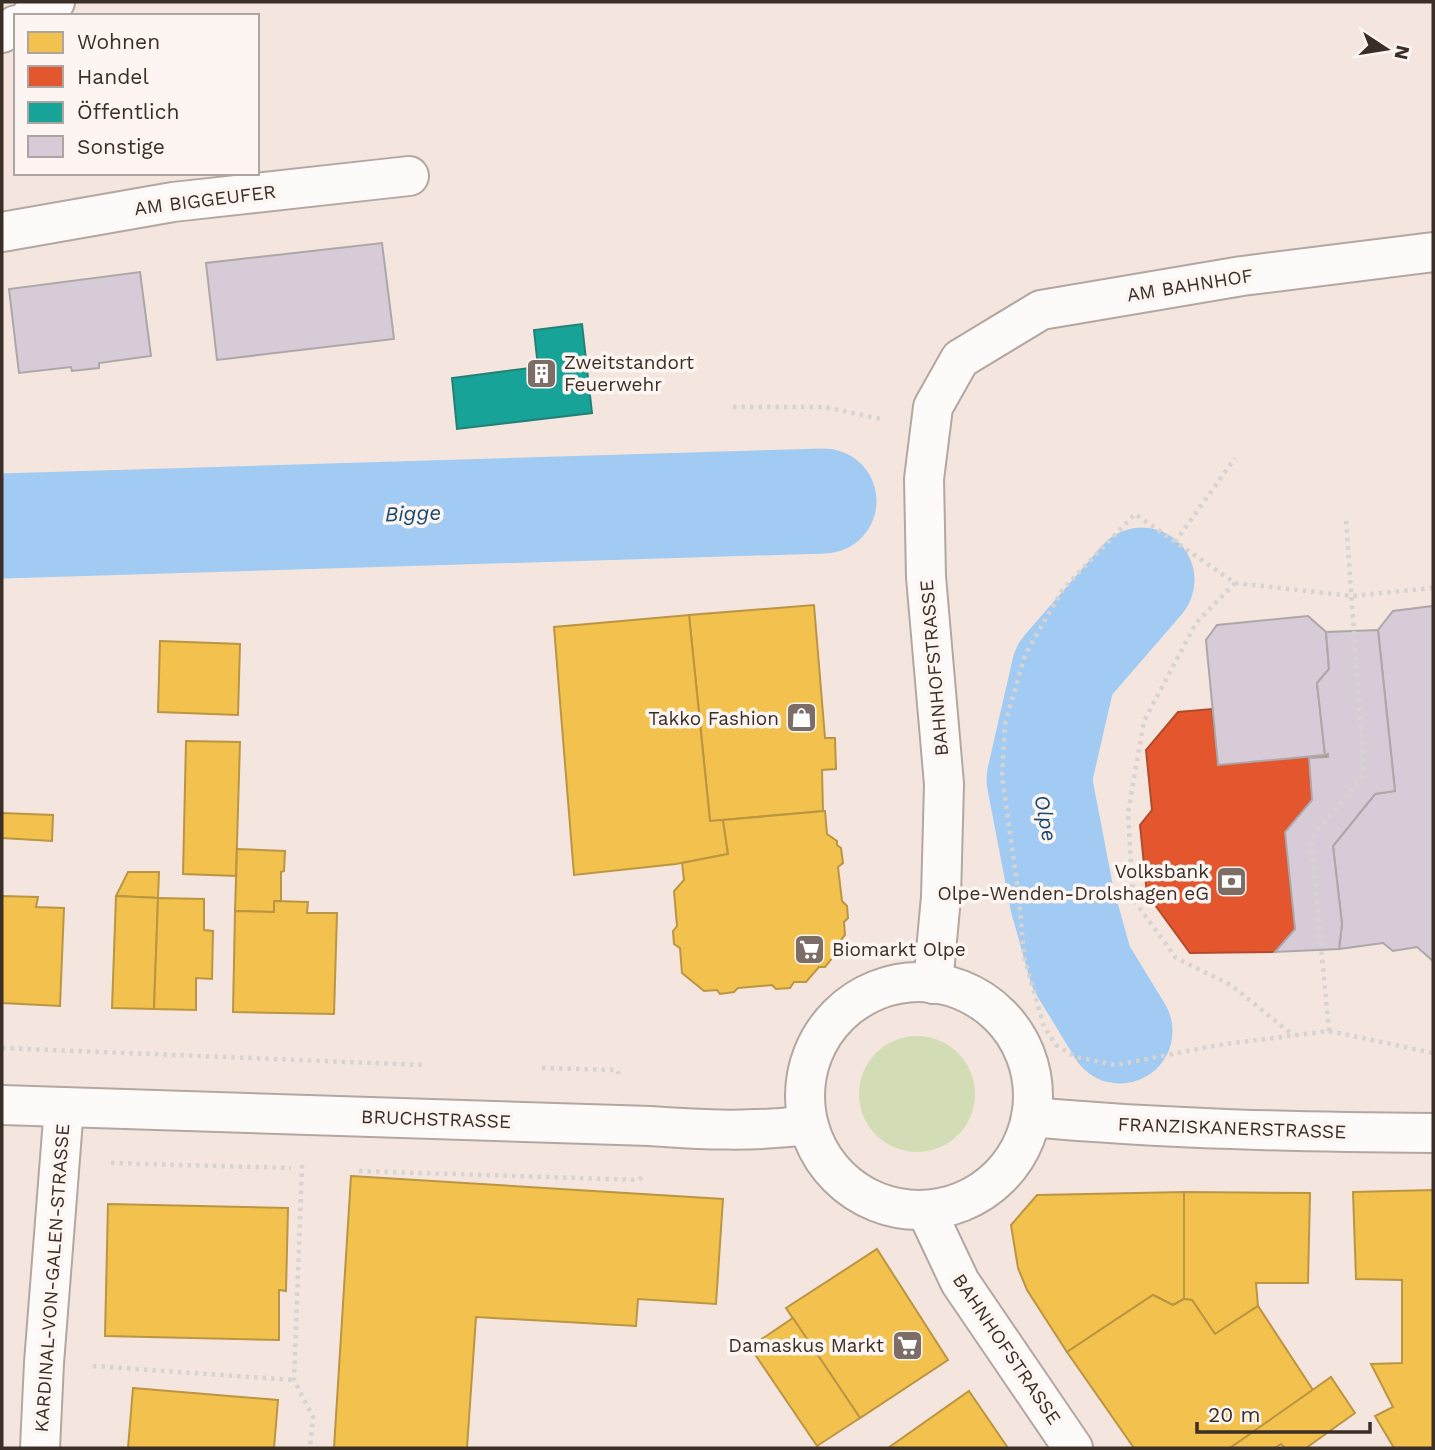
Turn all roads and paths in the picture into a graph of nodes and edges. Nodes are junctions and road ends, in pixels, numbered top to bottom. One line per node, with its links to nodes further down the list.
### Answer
1 (55, 2): 2 (street)
2 (34, 14)
3 (410, 176): 4 (street, AM BIGGEUFER)
4 (2, 232)
5 (1433, 252): 6 (street, AM BAHNHOF)
6 (960, 359): 8 (street, BAHNHOFSTRASSE)
7 (733, 407): 8 (path)
8 (930, 430): 15 (street, BAHNHOFSTRASSE)
9 (1235, 458): 11 (path)
10 (1346, 519): 14 (path)
11 (1175, 542): 12 (path); 17 (path)
12 (1235, 583): 14 (path); 17 (path)
13 (1433, 588): 14 (path)
14 (1352, 596): 16 (path)
15 (933, 984): 22 (street); 23 (street)
16 (1329, 1031): 17 (path); 18 (path)
17 (1294, 1036)
18 (1433, 1053)
19 (2, 1105): 20 (street, BRUCHSTRASSE)
20 (64, 1107): 21 (street, BRUCHSTRASSE); 26 (street, KARDINAL-VON-GALEN-STRASSE)
21 (304, 1115): 23 (street, BRUCHSTRASSE); 27 (path)
22 (1031, 1116): 24 (street, FRANZISKANERSTRASSE); 25 (street)
23 (808, 1125): 25 (street)
24 (1433, 1133)
25 (926, 1210): 30 (street, BAHNHOFSTRASSE)
26 (44, 1363): 27 (path); 28 (street, KARDINAL-VON-GALEN-STRASSE)
27 (294, 1380): 29 (path)
28 (40, 1448)
29 (310, 1448)
30 (1073, 1448)

